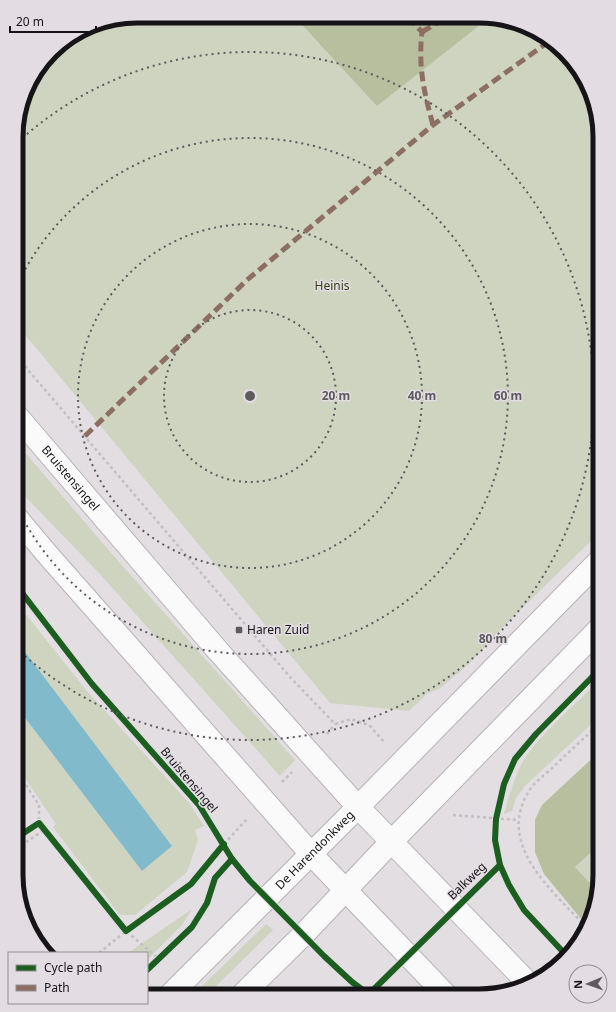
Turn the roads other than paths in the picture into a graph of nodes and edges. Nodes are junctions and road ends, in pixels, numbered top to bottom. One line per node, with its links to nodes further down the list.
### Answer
1 (23, 423): 5 (main road, Bruistensingel)
2 (23, 525): 7 (main road)
3 (593, 567): 5 (main road)
4 (593, 635): 6 (main road)
5 (358, 807): 6 (main road, Bruistensingel); 7 (main road, De Harendonkweg)
6 (392, 841): 8 (main road); 9 (main road, Bruistensingel)
7 (312, 855): 8 (main road); 10 (main road, De Harendonkweg)
8 (345, 890): 11 (main road); 12 (main road)
9 (525, 979)
10 (176, 989)
11 (248, 989)
12 (440, 989)

